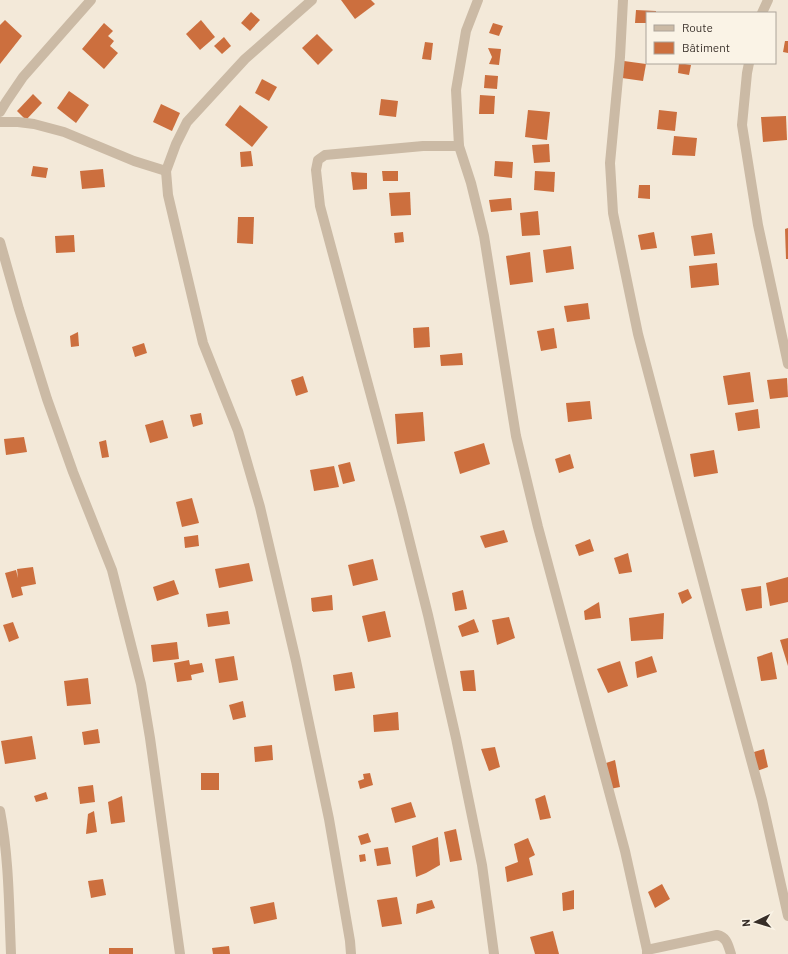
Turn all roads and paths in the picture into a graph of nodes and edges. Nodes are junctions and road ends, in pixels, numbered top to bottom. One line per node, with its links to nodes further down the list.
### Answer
1 (91, 0): 8 (street)
2 (312, 0): 11 (street)
3 (478, 0): 10 (street)
4 (623, 0): 15 (street)
5 (768, 0): 6 (street)
6 (762, 12)
7 (749, 64): 13 (street)
8 (0, 112)
9 (0, 122): 11 (street)
10 (459, 146): 16 (street); 20 (street)
11 (166, 171): 19 (street)
12 (0, 242): 18 (street)
13 (788, 364)
14 (0, 811): 17 (street)
15 (788, 916)
16 (647, 952): 21 (street)
17 (11, 954)
18 (180, 954)
19 (351, 954)
20 (494, 954)
21 (732, 954)

